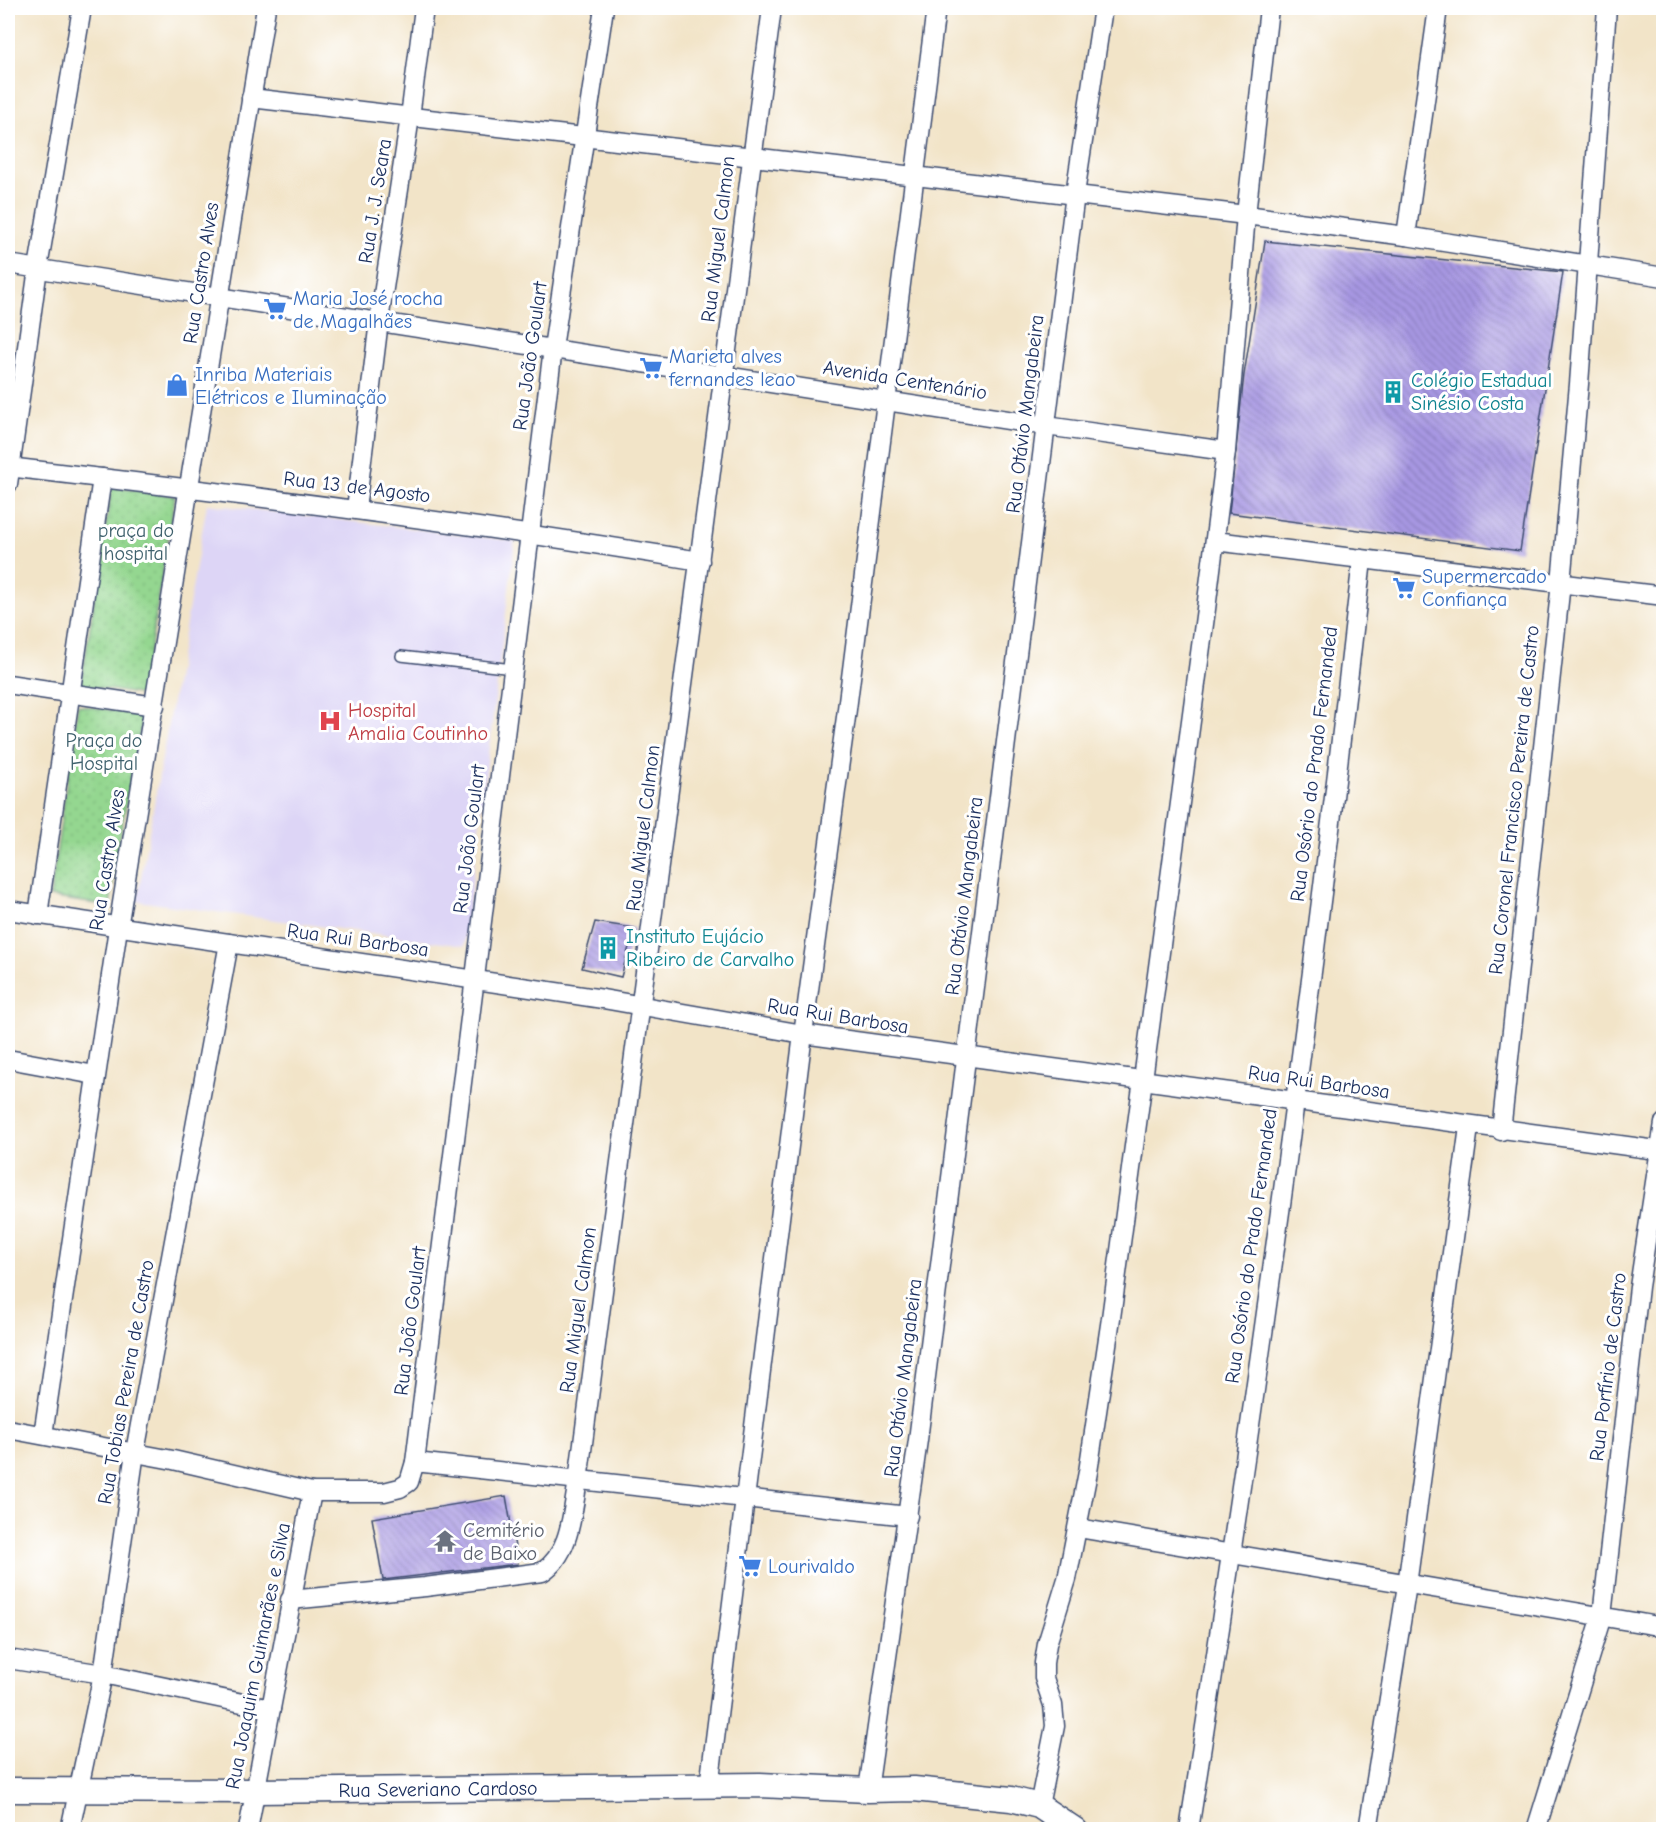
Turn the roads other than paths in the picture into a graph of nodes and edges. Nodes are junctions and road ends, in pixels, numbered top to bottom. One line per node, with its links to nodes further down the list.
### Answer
1 (82, 8): 21 (street)
2 (266, 8): 11 (street, Rua Castro Alves)
3 (424, 8): 12 (street, Rua J. J. Seara)
4 (604, 8): 13 (street, Rua João Goulart)
5 (772, 8): 14 (street, Rua Miguel Calmon)
6 (936, 8): 15 (street)
7 (1103, 8): 16 (street, Rua Otávio Mangabeira)
8 (1269, 8): 17 (street)
9 (1438, 8): 18 (street)
10 (1607, 8): 20 (street, Rua Coronel Francisco Pereira de Castro)
11 (251, 98): 12 (street); 23 (street, Rua Castro Alves)
12 (410, 117): 13 (street); 24 (street, Rua J. J. Seara)
13 (584, 137): 14 (street); 25 (street, Rua João Goulart)
14 (751, 158): 15 (street); 26 (street, Rua Miguel Calmon)
15 (913, 176): 16 (street); 27 (street)
16 (1076, 194): 17 (street); 28 (street, Rua Otávio Mangabeira)
17 (1246, 216): 18 (street); 29 (street)
18 (1406, 236): 20 (street)
19 (8, 264): 21 (street, Avenida Centenário)
20 (1587, 265): 22 (street); 38 (street, Rua Coronel Francisco Pereira de Castro)
21 (38, 268): 23 (street, Avenida Centenário); 30 (street)
22 (1664, 277)
23 (221, 296): 24 (street, Avenida Centenário); 32 (street, Rua Castro Alves)
24 (379, 321): 25 (street, Avenida Centenário); 33 (street, Rua J. J. Seara)
25 (553, 348): 26 (street, Avenida Centenário); 34 (street, Rua João Goulart)
26 (723, 375): 27 (street, Avenida Centenário); 37 (street, Rua Miguel Calmon)
27 (886, 400): 28 (street, Avenida Centenário); 51 (street)
28 (1046, 426): 29 (street, Avenida Centenário); 52 (street, Rua Otávio Mangabeira)
29 (1226, 451): 35 (street)
30 (8, 473): 31 (street, Rua 13 de Agosto)
31 (102, 478): 32 (street, Rua 13 de Agosto); 43 (street)
32 (189, 490): 33 (street, Rua 13 de Agosto); 44 (street, Rua Castro Alves)
33 (356, 509): 34 (street, Rua 13 de Agosto)
34 (530, 533): 37 (street, Rua 13 de Agosto); 41 (street, Rua João Goulart)
35 (1215, 541): 36 (street); 55 (street)
36 (1362, 560): 38 (street); 56 (street, Rua Osório do Prado Fernanded)
37 (700, 561): 50 (street, Rua Miguel Calmon)
38 (1561, 584): 39 (street); 59 (street, Rua Coronel Francisco Pereira de Castro)
39 (1664, 596)
40 (401, 656): 41 (lane)
41 (513, 669): 49 (street, Rua João Goulart)
42 (8, 684): 43 (street)
43 (70, 692): 44 (street); 46 (street)
44 (155, 706): 47 (street, Rua Castro Alves)
45 (8, 910): 46 (street, Rua Rui Barbosa)
46 (38, 915): 47 (street, Rua Rui Barbosa)
47 (118, 928): 48 (street, Rua Rui Barbosa); 54 (street, Rua Castro Alves)
48 (229, 943): 49 (street, Rua Rui Barbosa); 63 (street, Rua Tobias Pereira de Castro)
49 (474, 980): 50 (street, Rua Rui Barbosa); 64 (street, Rua João Goulart)
50 (642, 1006): 51 (street, Rua Rui Barbosa); 65 (street, Rua Miguel Calmon)
51 (803, 1034): 52 (street, Rua Rui Barbosa); 67 (street)
52 (966, 1058): 55 (street, Rua Rui Barbosa); 68 (street, Rua Otávio Mangabeira)
53 (8, 1059): 54 (street)
54 (95, 1075): 62 (street, Rua Castro Alves)
55 (1142, 1080): 56 (street, Rua Rui Barbosa); 69 (street)
56 (1293, 1100): 58 (street, Rua Rui Barbosa); 70 (street, Rua Osório do Prado Fernanded)
57 (1664, 1123): 60 (street, Rua Porfírio de Castro)
58 (1469, 1127): 59 (street, Rua Rui Barbosa); 71 (street)
59 (1501, 1131): 60 (street, Rua Rui Barbosa)
60 (1662, 1151): 73 (street, Rua Porfírio de Castro)
61 (8, 1429): 62 (street)
62 (43, 1436): 63 (street)
63 (135, 1452): 66 (street); 76 (street, Rua Tobias Pereira de Castro)
64 (415, 1462): 65 (street); 66 (street)
65 (578, 1481): 67 (street); 72 (street, Rua Miguel Calmon)
66 (312, 1492): 72 (street, Rua Joaquim Guimarães e Silva)
67 (744, 1498): 68 (street); 78 (street)
68 (908, 1516): 80 (street, Rua Otávio Mangabeira)
69 (1078, 1528): 70 (street); 83 (street)
70 (1232, 1555): 71 (street); 87 (street, Rua Osório do Prado Fernanded)
71 (1407, 1585): 73 (street); 88 (street)
72 (290, 1600): 77 (street, Rua Joaquim Guimarães e Silva)
73 (1602, 1616): 74 (street); 89 (street, Rua Porfírio de Castro)
74 (1664, 1627)
75 (8, 1659): 76 (street)
76 (103, 1674): 77 (street); 81 (street, Rua Tobias Pereira de Castro)
77 (271, 1709): 82 (street, Rua Joaquim Guimarães e Silva)
78 (709, 1786): 80 (street, Rua Severiano Cardoso); 82 (street, Rua Severiano Cardoso)
79 (8, 1790): 81 (street, Rua Severiano Cardoso)
80 (868, 1790): 83 (street, Rua Severiano Cardoso)
81 (79, 1791): 82 (street, Rua Severiano Cardoso); 84 (street, Rua Tobias Pereira de Castro)
82 (256, 1791): 85 (street, Rua Joaquim Guimarães e Silva)
83 (1039, 1806): 86 (street)
84 (70, 1830)
85 (248, 1830)
86 (1075, 1830)
87 (1189, 1830)
88 (1368, 1830)
89 (1536, 1830)

